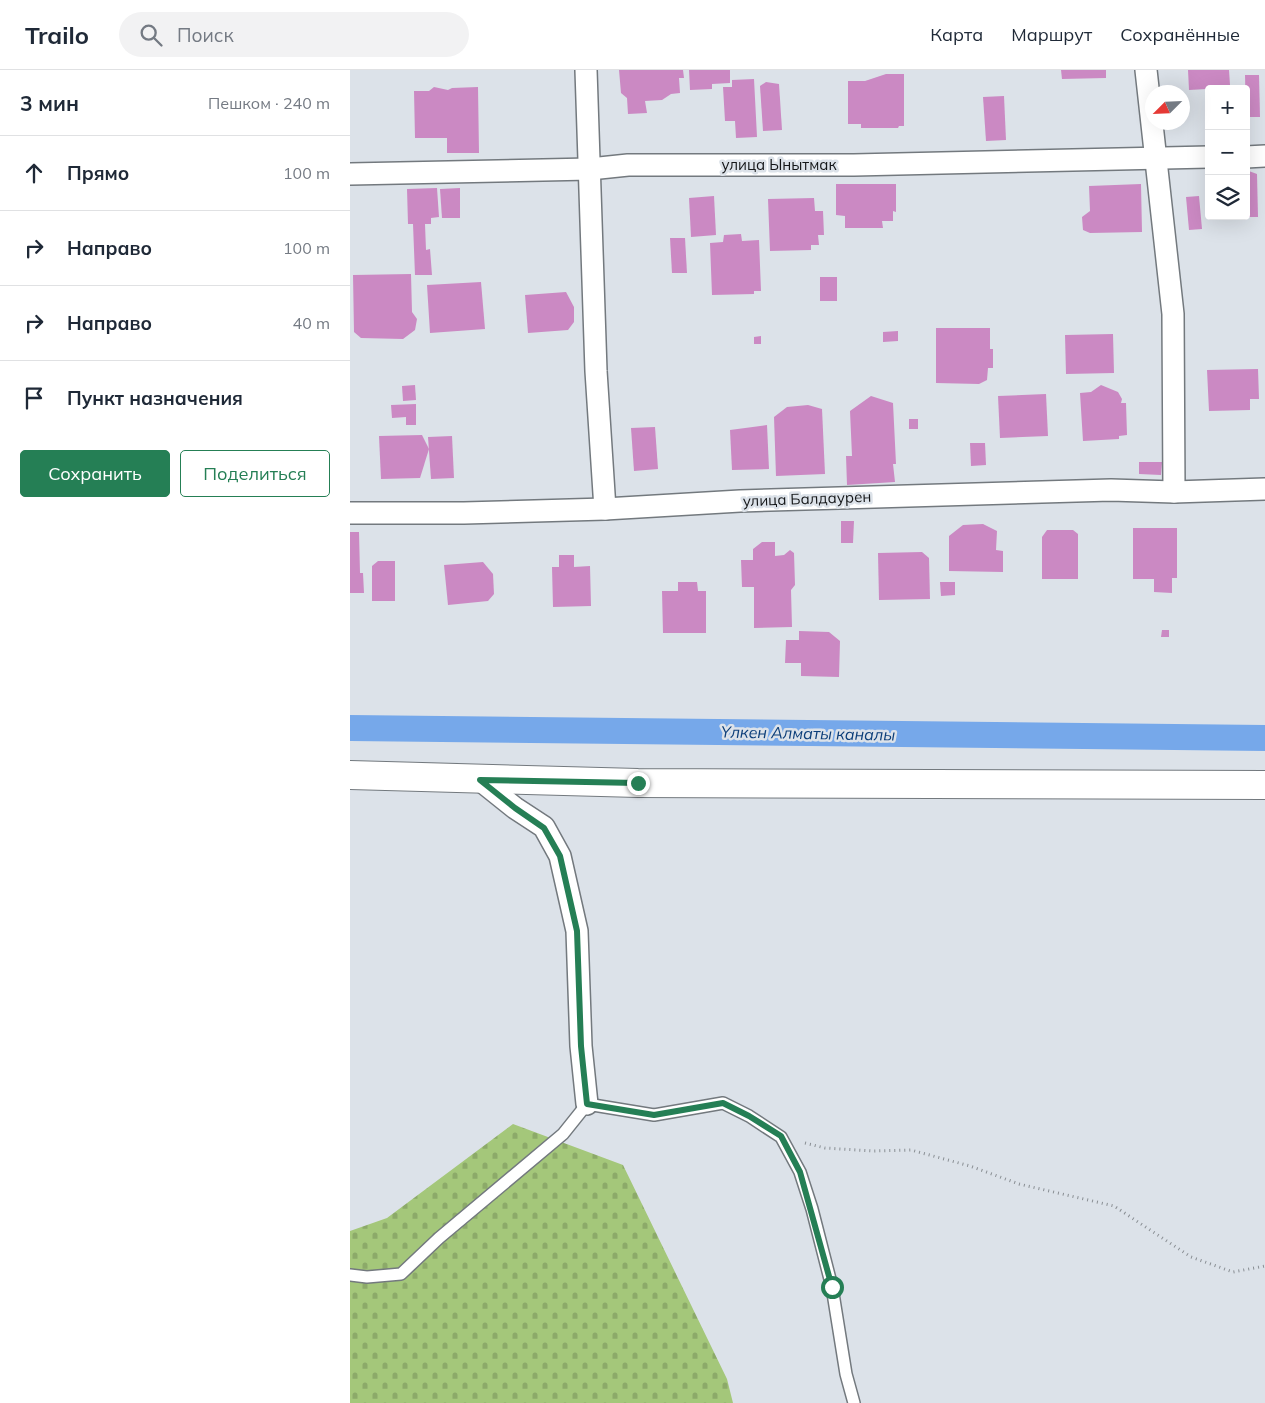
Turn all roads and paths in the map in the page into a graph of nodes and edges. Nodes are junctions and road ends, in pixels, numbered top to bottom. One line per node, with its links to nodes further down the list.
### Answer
1 (586, 70): 7 (street)
2 (1146, 70): 6 (street)
3 (1265, 156): 4 (street)
4 (1250, 157)
5 (1205, 158): 6 (street, улица Ынытмак)
6 (1154, 159): 7 (street, улица Ынытмак); 10 (street)
7 (590, 169): 8 (street, улица Ынытмак); 11 (street)
8 (350, 174)
9 (1265, 489): 10 (street, улица Балдаурен)
10 (1174, 492): 11 (street, улица Балдаурен)
11 (605, 509): 12 (street, улица Балдаурен)
12 (350, 513)
13 (350, 775): 14 (street)
14 (480, 780): 15 (street); 16 (street)
15 (1265, 785)
16 (587, 1104): 17 (lane); 19 (lane)
17 (781, 1136): 18 (path); 20 (lane)
18 (1265, 1266)
19 (350, 1275)
20 (854, 1403)

